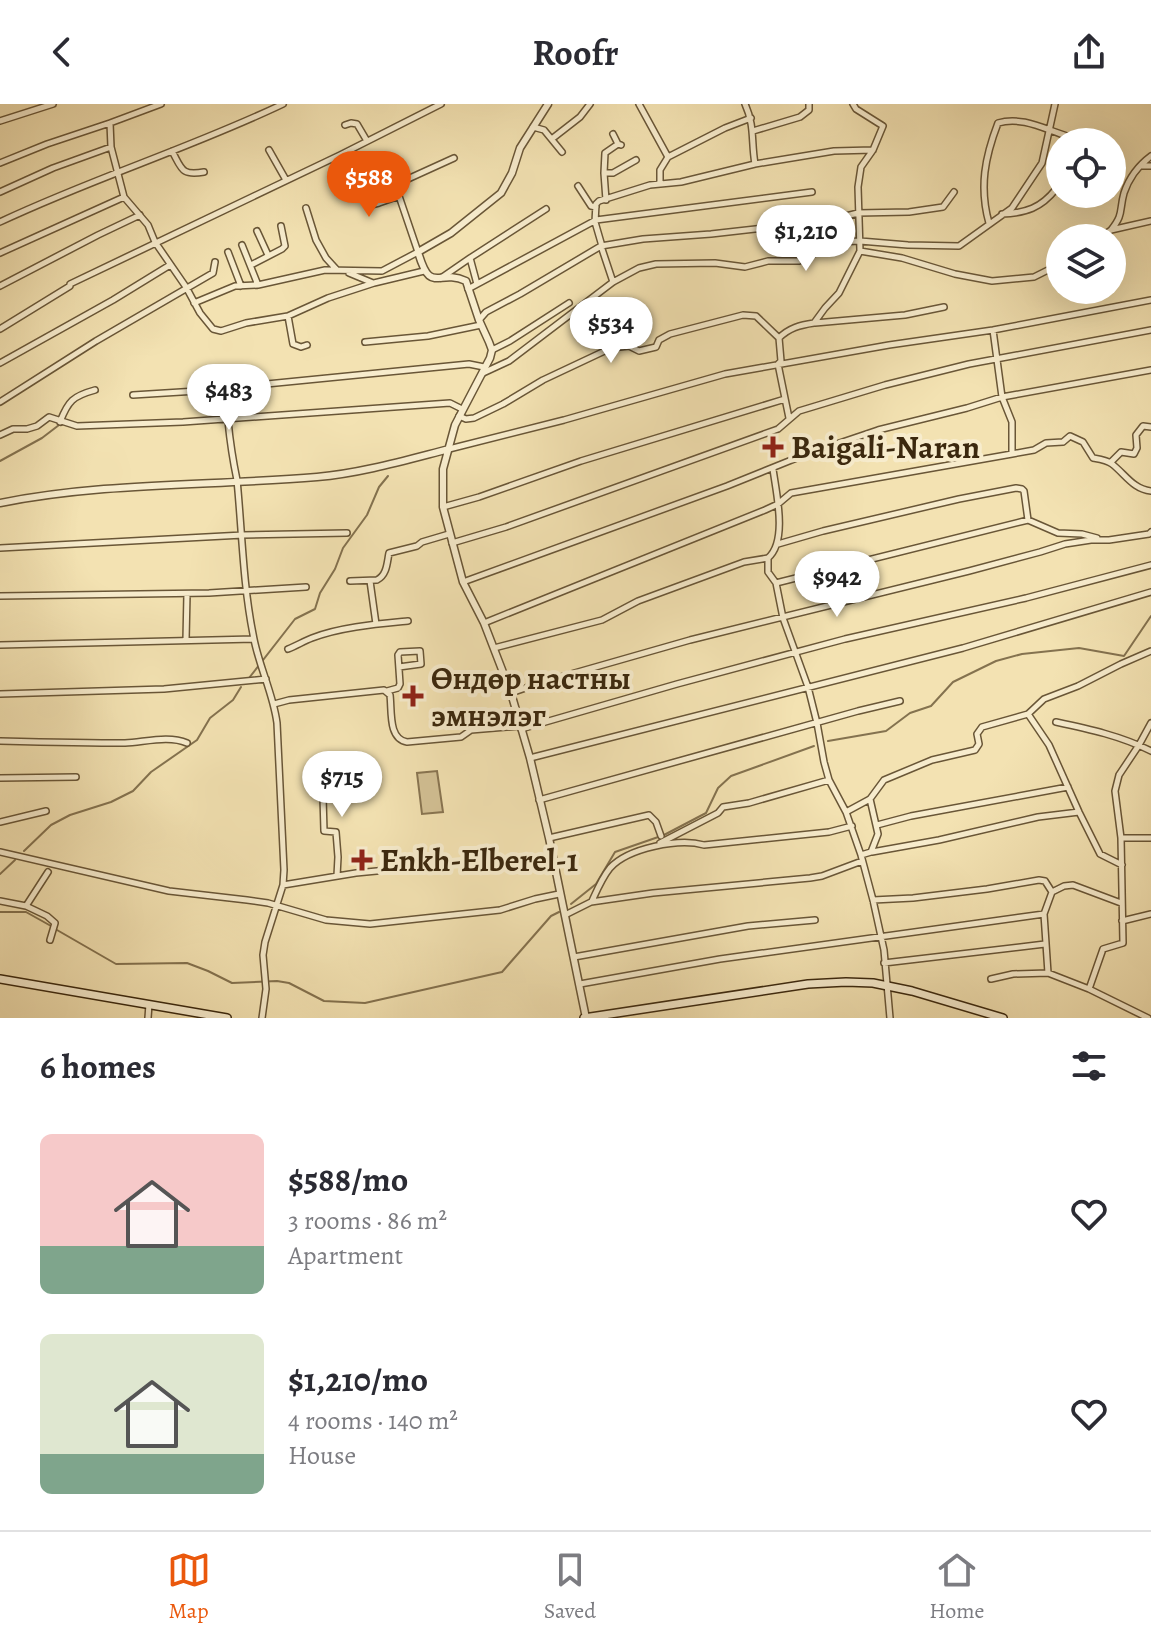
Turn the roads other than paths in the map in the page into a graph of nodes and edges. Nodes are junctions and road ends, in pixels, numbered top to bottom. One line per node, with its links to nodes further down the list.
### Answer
1 (53, 104): 13 (street)
2 (161, 104): 14 (street)
3 (283, 104): 27 (street)
4 (441, 104): 22 (street)
5 (548, 104): 16 (street)
6 (590, 104): 21 (street)
7 (639, 104): 30 (street)
8 (745, 104): 12 (street)
9 (809, 104): 19 (street)
10 (853, 104): 26 (street)
11 (1055, 104): 18 (street)
12 (751, 118): 19 (street); 30 (street)
13 (0, 121)
14 (110, 123): 24 (street); 33 (street)
15 (345, 125): 22 (street)
16 (533, 127): 21 (street); 71 (street)
17 (1046, 128): 60 (street)
18 (1050, 128)
19 (753, 131): 34 (street)
20 (613, 134): 39 (street)
21 (553, 138): 28 (street)
22 (367, 141): 40 (street)
23 (1046, 146): 55 (street)
24 (111, 147): 37 (street); 44 (street)
25 (269, 150): 40 (street)
26 (873, 150): 34 (street); 54 (street)
27 (172, 151): 37 (street); 38 (street)
28 (562, 152)
29 (1151, 156): 35 (street)
30 (668, 157): 41 (street)
31 (454, 158): 47 (street)
32 (636, 160): 39 (street)
33 (0, 163)
34 (755, 164): 41 (street)
35 (1139, 166): 36 (street); 61 (street)
36 (1151, 166)
37 (119, 172): 48 (street); 59 (street)
38 (204, 172)
39 (603, 174): 49 (street)
40 (286, 180): 66 (street)
41 (660, 183): 49 (street)
42 (359, 185): 47 (street)
43 (578, 186): 51 (street)
44 (0, 192)
45 (812, 192): 57 (street)
46 (954, 192): 54 (street)
47 (399, 196): 71 (street)
48 (124, 197): 56 (street); 72 (street)
49 (606, 200): 51 (street)
50 (1046, 202): 55 (street)
51 (596, 207): 57 (street)
52 (306, 208): 78 (street)
53 (546, 209): 74 (street)
54 (858, 213): 65 (street); 68 (street)
55 (1001, 214): 60 (street)
56 (140, 215): 66 (street); 86 (street)
57 (596, 220): 68 (street); 84 (street)
58 (1151, 221): 63 (street)
59 (0, 222)
60 (989, 223): 65 (street)
61 (1116, 224)
62 (281, 226): 73 (street)
63 (1126, 227)
64 (257, 231): 73 (street)
65 (860, 241): 69 (street); 82 (street)
66 (155, 242): 76 (street); 97 (street)
67 (242, 245): 77 (street)
68 (601, 246): 82 (street); 95 (street)
69 (860, 251): 80 (street); 96 (street)
70 (228, 252): 87 (street)
71 (418, 252): 78 (street); 79 (street)
72 (0, 253)
73 (268, 255): 77 (street)
74 (470, 258): 81 (street); 84 (street)
75 (215, 262): 88 (street)
76 (170, 265): 88 (street); 105 (street)
77 (251, 265): 85 (street)
78 (341, 271): 83 (street); 85 (street)
79 (424, 271): 81 (street); 83 (street)
80 (1046, 271)
81 (440, 278): 89 (street)
82 (613, 282): 109 (street)
83 (374, 283): 94 (street)
84 (477, 284): 89 (street)
85 (258, 285): 87 (street)
86 (0, 286)
87 (241, 286): 91 (street)
88 (186, 287): 91 (street); 115 (street)
89 (468, 289): 95 (street)
90 (1151, 300): 98 (street)
91 (194, 303): 94 (street)
92 (569, 303): 103 (street)
93 (944, 307): 96 (street)
94 (288, 316): 102 (street)
95 (480, 322): 101 (street); 103 (street)
96 (814, 323): 100 (street)
97 (0, 329)
98 (993, 330): 104 (street); 106 (street)
99 (1151, 330): 104 (street)
100 (779, 338): 106 (street); 116 (street)
101 (365, 342)
102 (307, 345)
103 (492, 350): 107 (street)
104 (998, 359): 113 (street); 118 (street)
105 (0, 363)
106 (778, 364): 114 (street); 122 (street)
107 (484, 367): 109 (street); 110 (street)
108 (1151, 370): 113 (street)
109 (479, 375): 116 (street)
110 (226, 387): 112 (street); 117 (street)
111 (95, 390): 119 (street)
112 (133, 395)
113 (1002, 397): 124 (street); 127 (street)
114 (785, 399): 118 (street); 132 (street)
115 (0, 402)
116 (460, 412): 117 (street); 122 (street)
117 (228, 418): 119 (street); 128 (street)
118 (789, 418): 140 (street)
119 (60, 422): 121 (street)
120 (1151, 427): 125 (street)
121 (0, 435)
122 (449, 449): 123 (street); 126 (street)
123 (431, 454): 126 (street); 128 (street)
124 (1012, 454): 125 (street); 131 (street)
125 (1111, 462): 129 (street)
126 (443, 469): 132 (street)
127 (773, 469): 131 (street); 148 (street)
128 (237, 480): 130 (street); 138 (street)
129 (1151, 491)
130 (0, 503)
131 (778, 504): 141 (street); 157 (street)
132 (443, 507): 136 (street)
133 (1028, 520): 137 (street); 141 (street); 149 (street)
134 (1151, 532): 139 (street)
135 (347, 533): 138 (street)
136 (449, 534): 140 (street); 147 (street)
137 (1069, 534): 139 (street); 142 (street)
138 (243, 535): 143 (street); 151 (street)
139 (1109, 540): 142 (street)
140 (452, 543): 148 (street)
141 (778, 544): 144 (street)
142 (1065, 544): 155 (street)
143 (0, 548)
144 (768, 558): 149 (street); 162 (street)
145 (1151, 565): 165 (street)
146 (350, 581): 147 (street)
147 (370, 581): 158 (street)
148 (463, 582): 157 (street)
149 (776, 583): 155 (street)
150 (306, 587): 151 (street)
151 (247, 590): 153 (street); 159 (street)
152 (1151, 592): 168 (street)
153 (187, 594): 154 (street); 160 (street)
154 (0, 596)
155 (783, 618): 165 (street); 170 (street)
156 (408, 621): 158 (street)
157 (484, 623): 162 (street)
158 (376, 624): 163 (street)
159 (254, 639): 160 (street); 167 (street)
160 (186, 640): 161 (street)
161 (0, 645)
162 (494, 648): 170 (street)
163 (288, 649)
164 (1151, 651): 174 (street)
165 (795, 653): 168 (street); 178 (street)
166 (399, 667): 166 (street); 169 (street)
167 (266, 679): 171 (street); 173 (street)
168 (808, 687): 176 (street); 183 (street)
169 (387, 691): 173 (street); 178 (street)
170 (511, 693): 178 (street)
171 (0, 694)
172 (900, 701): 176 (street)
173 (274, 704): 209 (street)
174 (1028, 714): 188 (street); 189 (street)
175 (1056, 722): 181 (street)
176 (817, 723): 187 (street); 190 (street)
177 (1151, 723): 181 (street)
178 (521, 728): 183 (street)
179 (0, 741): 180 (street)
180 (187, 743)
181 (1139, 745): 182 (street); 199 (street)
182 (1151, 751)
183 (530, 758): 190 (street)
184 (320, 763): 208 (street)
185 (76, 777): 186 (street)
186 (0, 778)
187 (829, 780): 192 (street); 201 (street)
188 (1068, 787): 193 (street); 195 (street)
189 (870, 799): 192 (street); 195 (street)
190 (539, 800): 198 (street)
191 (46, 811): 194 (street)
192 (846, 812): 196 (street)
193 (1079, 812): 203 (street); 205 (street)
194 (0, 822)
195 (877, 825): 203 (street)
196 (852, 826): 201 (street); 204 (street)
197 (661, 836): 198 (street)
198 (549, 838): 211 (street)
199 (1121, 838): 200 (street); 205 (street)
200 (1151, 838)
201 (656, 845): 214 (street)
202 (0, 852): 217 (street)
203 (871, 852): 204 (street)
204 (862, 858): 212 (street); 214 (street)
205 (1122, 865): 215 (street)
206 (418, 867): 208 (street)
207 (48, 872): 216 (street)
208 (337, 876): 209 (street)
209 (283, 885): 217 (street)
210 (1052, 892): 212 (street); 215 (street); 219 (street)
211 (559, 894): 217 (street); 218 (street)
212 (873, 900): 223 (street)
213 (0, 901): 216 (street)
214 (591, 902): 218 (street)
215 (1121, 903): 222 (street)
216 (26, 906): 224 (street)
217 (277, 907): 237 (street)
218 (563, 911): 226 (street)
219 (1044, 914): 223 (street); 225 (street)
220 (1151, 914): 222 (street)
221 (815, 920): 226 (street)
222 (1122, 921): 233 (street)
223 (882, 937): 227 (street); 231 (street)
224 (50, 940)
225 (1045, 944): 227 (street); 228 (street)
226 (574, 957): 231 (street)
227 (884, 963): 232 (street)
228 (1048, 973): 230 (street); 233 (street)
229 (0, 979): 234 (main road)
230 (991, 979)
231 (580, 984): 238 (street)
232 (887, 985): 238 (main road); 239 (street); 240 (main road)
233 (1089, 989): 241 (street)
234 (149, 1004): 235 (street); 236 (main road)
235 (148, 1018)
236 (227, 1018)
237 (262, 1018)
238 (586, 1018)
239 (890, 1018)
240 (1003, 1018)
241 (1148, 1018)

